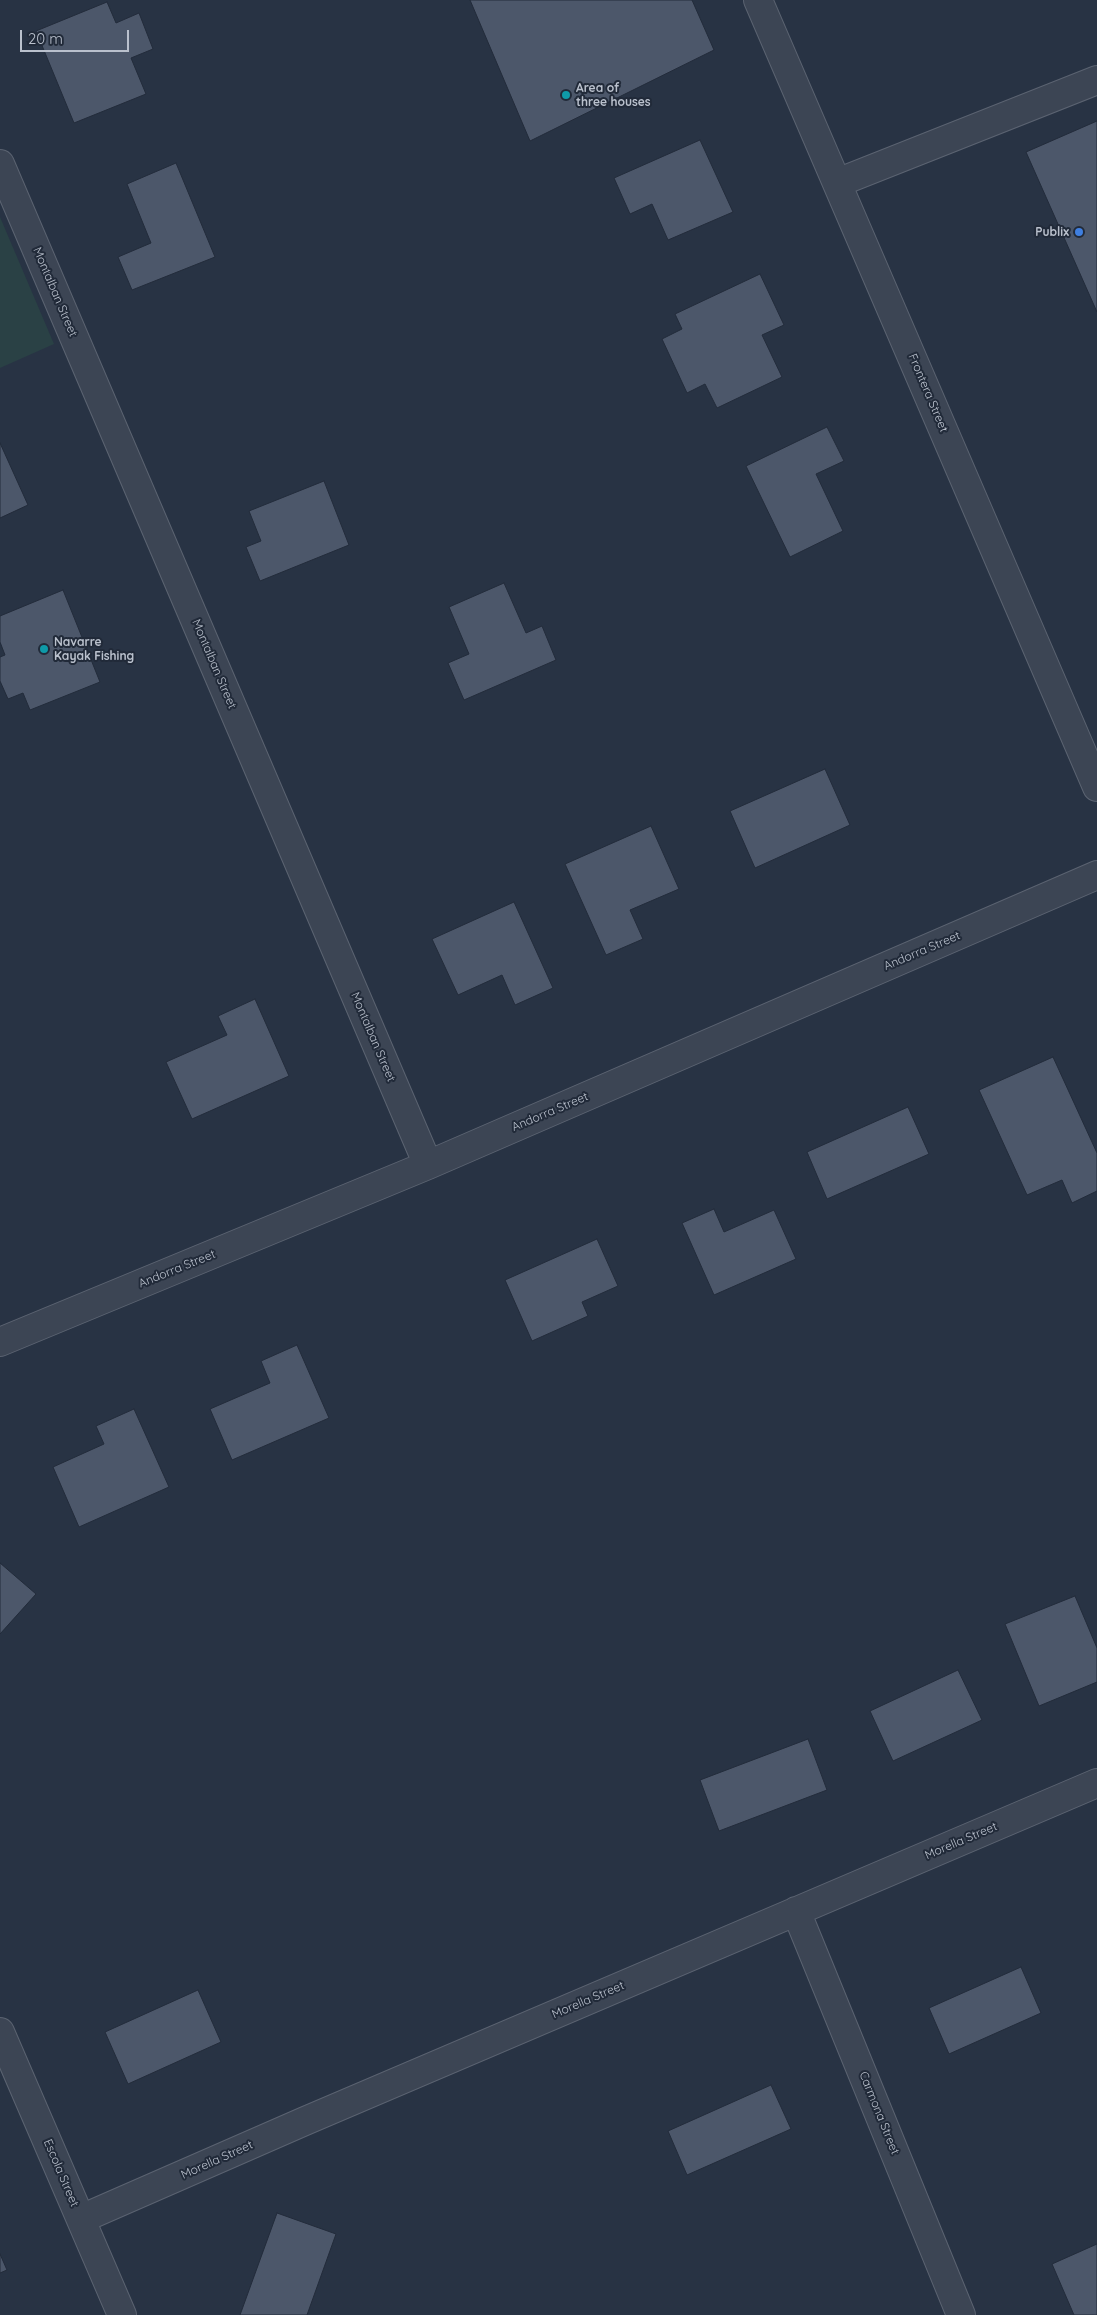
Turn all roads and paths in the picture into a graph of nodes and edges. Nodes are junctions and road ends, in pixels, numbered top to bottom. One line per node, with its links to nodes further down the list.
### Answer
1 (758, 0): 4 (street, Frontera Street)
2 (1097, 80): 4 (street)
3 (0, 164): 7 (street, Montalban Street)
4 (837, 183): 5 (street, Frontera Street)
5 (1097, 787)
6 (1097, 875): 7 (street, Andorra Street)
7 (428, 1165): 8 (street, Andorra Street)
8 (0, 1342)
9 (1097, 1783): 10 (street, Morella Street)
10 (796, 1911): 12 (street, Morella Street); 14 (street, Carmona Street)
11 (0, 2032): 12 (street, Escola Street)
12 (81, 2219): 13 (street, Escola Street)
13 (122, 2315)
14 (961, 2315)

